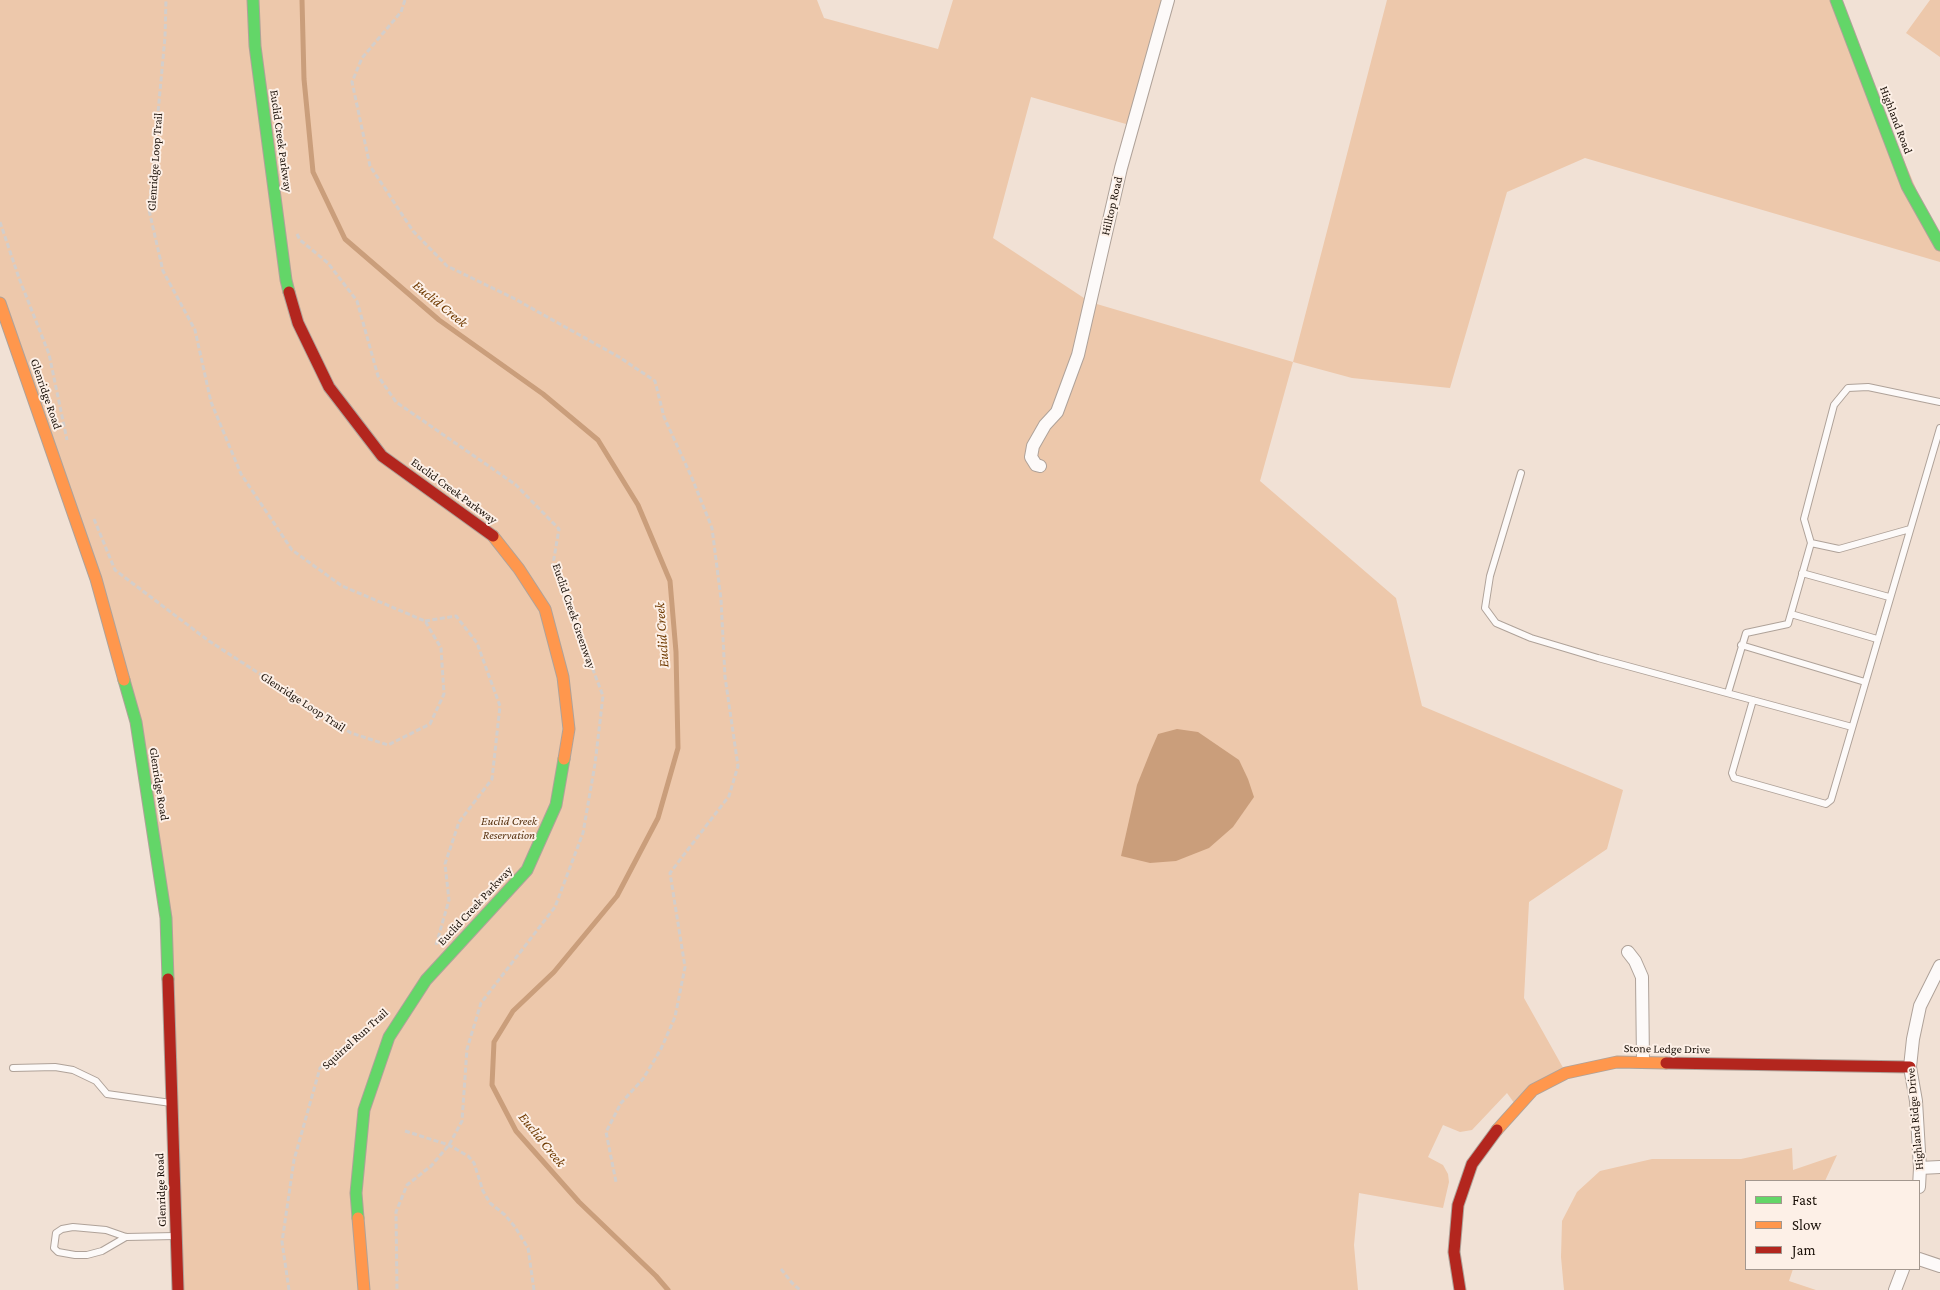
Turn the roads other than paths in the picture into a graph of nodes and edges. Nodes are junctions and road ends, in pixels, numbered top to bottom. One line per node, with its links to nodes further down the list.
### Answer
1 (253, 0): 36 (street, Euclid Creek Parkway)
2 (1168, 0): 8 (street, Hilltop Road)
3 (1836, 0): 4 (street, Highland Road)
4 (1940, 245)
5 (0, 303): 26 (street, Glenridge Road)
6 (1940, 402): 11 (lane)
7 (1940, 428): 10 (lane)
8 (1040, 466)
9 (1522, 473): 18 (lane)
10 (1910, 529): 11 (lane); 13 (lane)
11 (1810, 543): 12 (lane)
12 (1802, 573): 13 (lane); 14 (lane)
13 (1890, 597): 15 (lane)
14 (1791, 614): 15 (lane); 16 (lane)
15 (1877, 639): 17 (lane)
16 (1742, 646): 17 (lane); 18 (lane)
17 (1865, 682): 20 (lane)
18 (1728, 693): 19 (lane)
19 (1752, 700): 20 (lane); 20 (lane)
20 (1852, 727)
21 (1628, 952): 23 (street)
22 (1940, 966): 24 (street, Highland Ridge Drive)
23 (1644, 1062): 24 (street, Stone Ledge Drive); 37 (street, Stone Ledge Drive)
24 (1910, 1067): 28 (street, Highland Ridge Drive)
25 (13, 1068): 26 (lane)
26 (172, 1103): 30 (street, Glenridge Road)
27 (1940, 1166): 28 (street)
28 (1920, 1168): 29 (street, Highland Ridge Drive)
29 (1919, 1180)
30 (177, 1236): 31 (lane); 35 (street, Glenridge Road)
31 (126, 1237): 31 (lane)
32 (1920, 1259): 33 (street)
33 (1940, 1266)
34 (1902, 1270): 38 (street)
35 (178, 1290)
36 (364, 1290)
37 (1460, 1290)
38 (1895, 1290)

